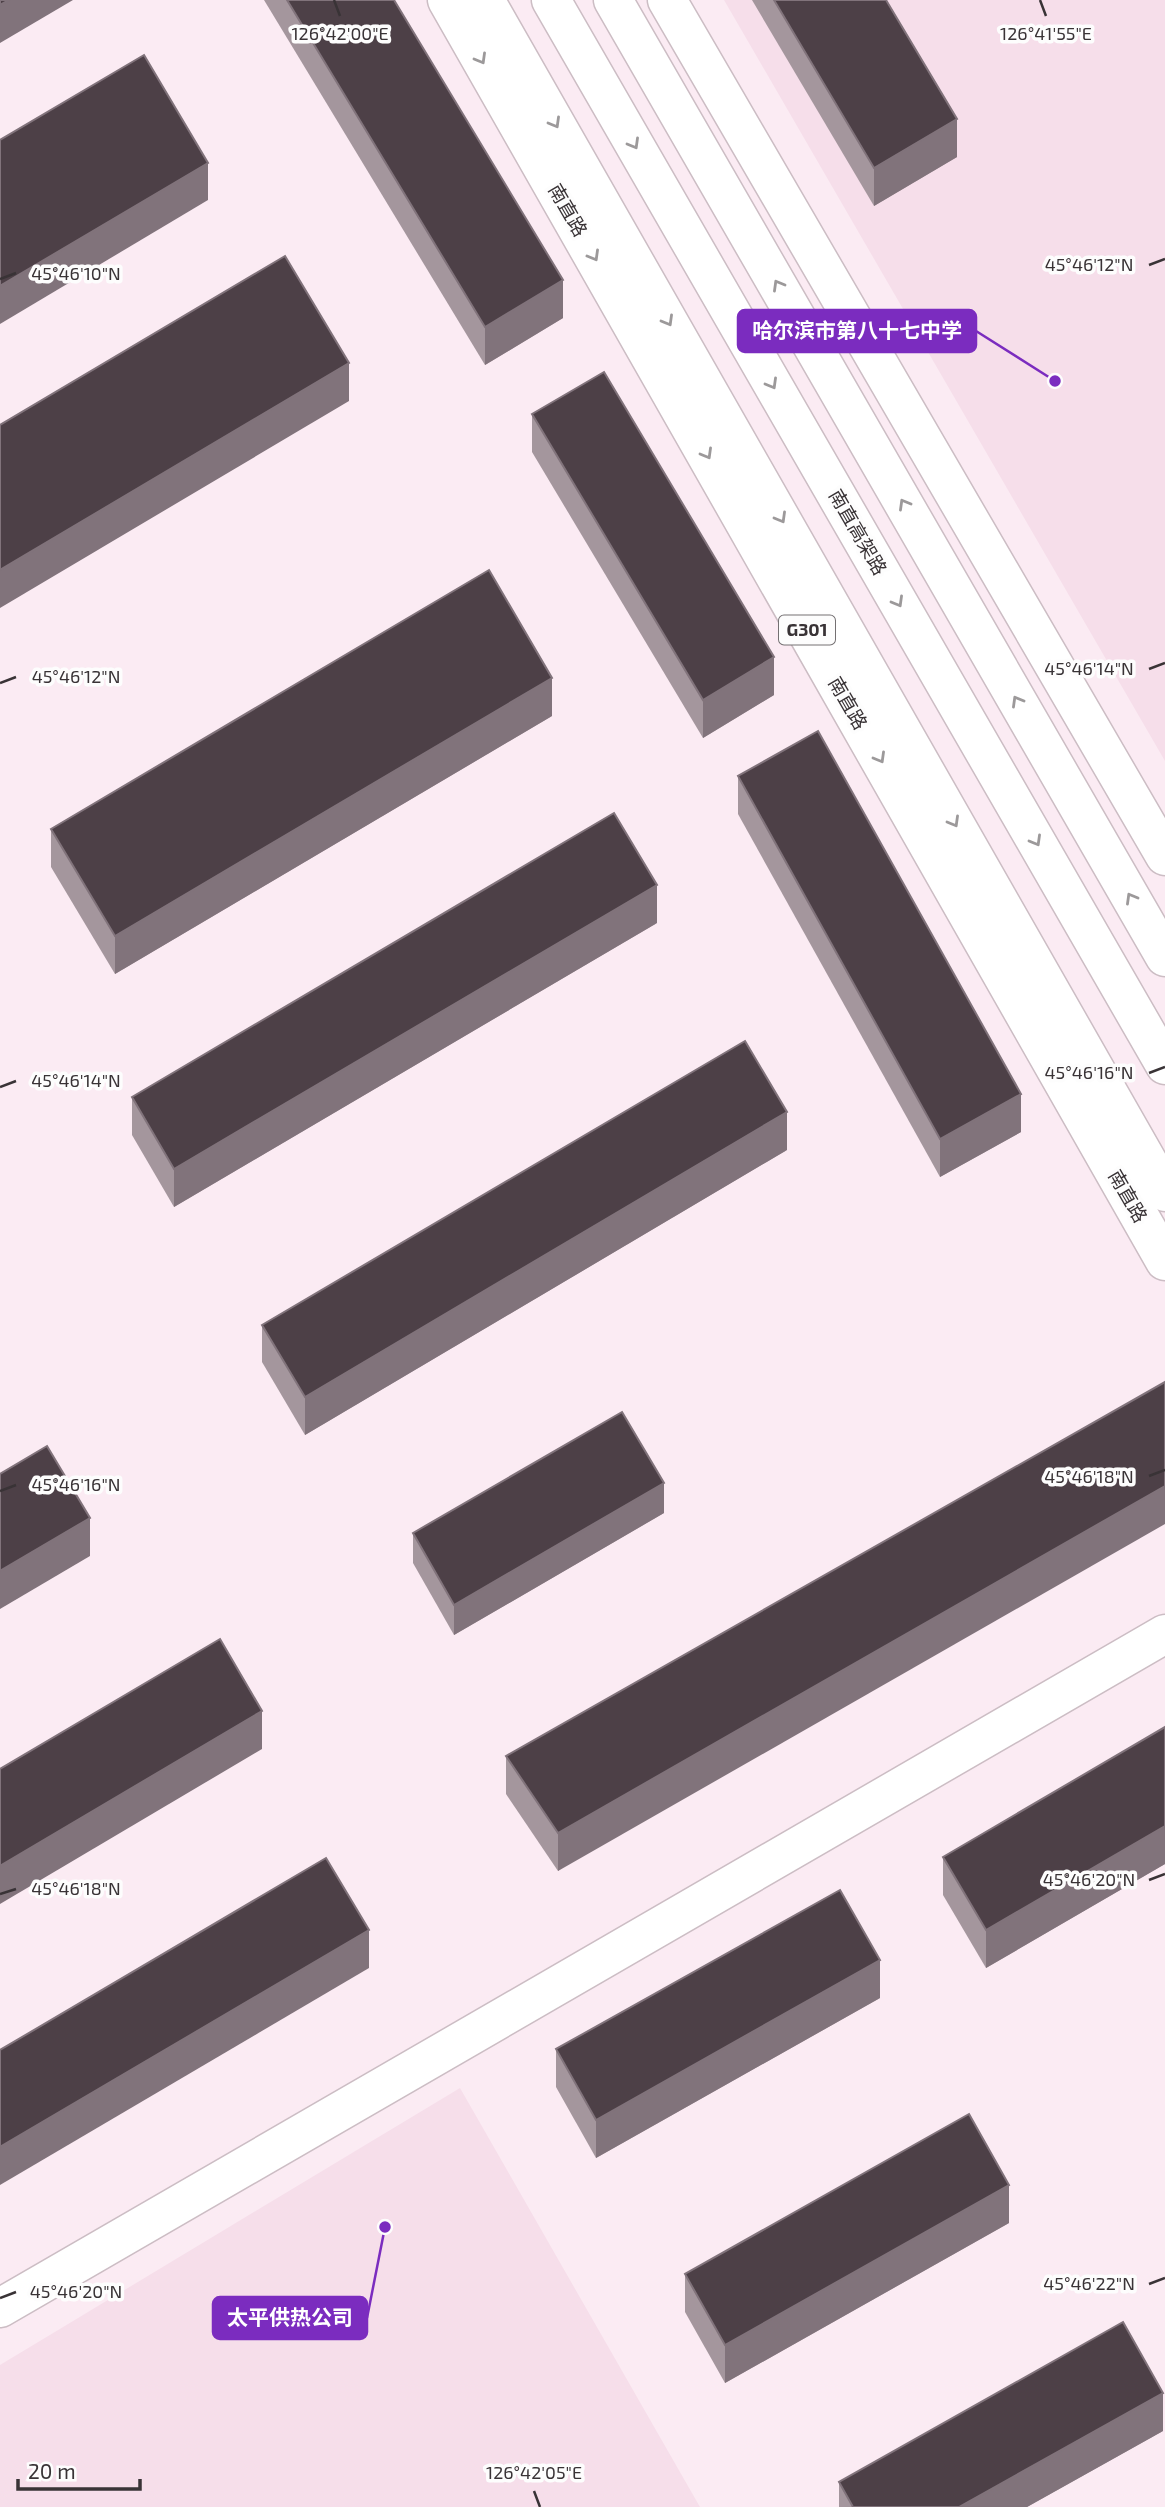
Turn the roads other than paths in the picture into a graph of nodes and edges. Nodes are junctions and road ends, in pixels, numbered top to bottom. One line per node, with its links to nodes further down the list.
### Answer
1 (447, 0): 12 (main road, 南直路 / G301, one-way to 12)
2 (485, 0): 11 (main road, one-way to 11)
3 (551, 0): 10 (main road, 南直高架路, one-way to 10)
4 (613, 0): 9 (main road, one-way to 4)
5 (667, 0): 8 (main road)
6 (674, 0): 7 (main road)
7 (1165, 825)
8 (1165, 856)
9 (1165, 957)
10 (1165, 1065)
11 (1165, 1192)
12 (1165, 1261)
13 (1165, 1633): 14 (main road)
14 (0, 2308)

